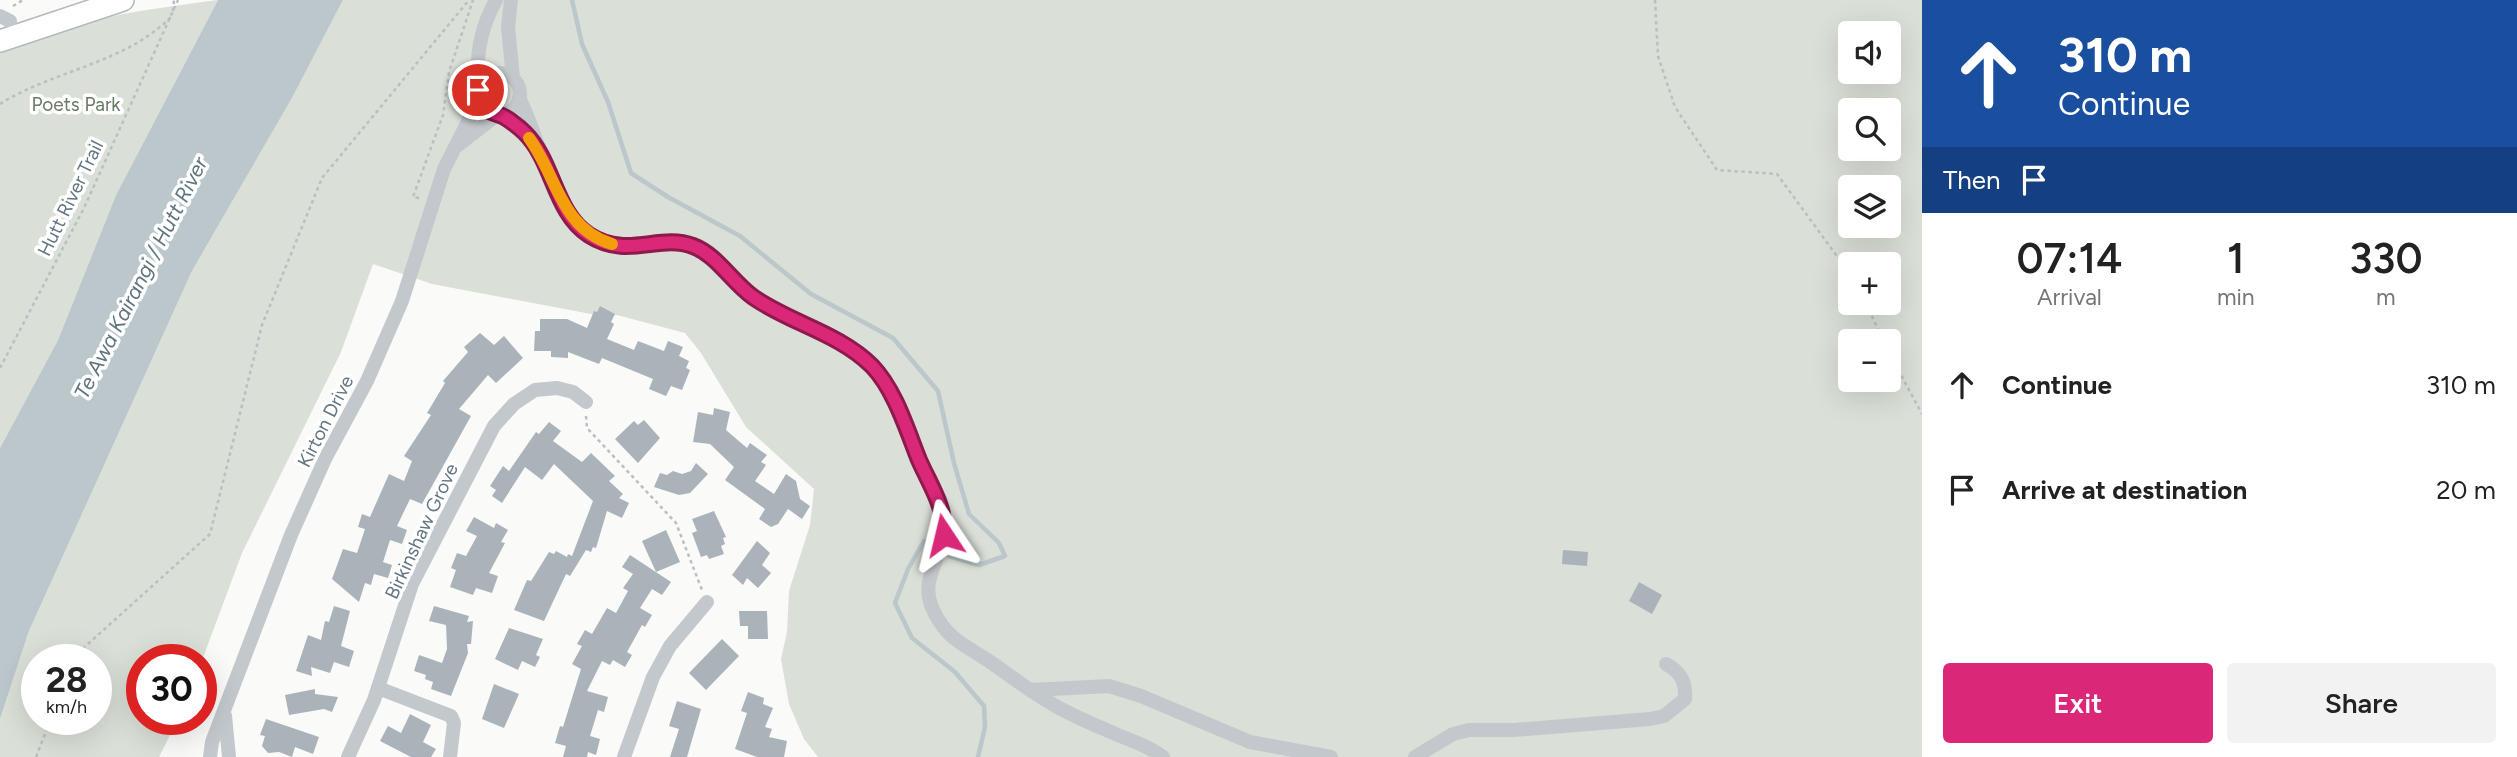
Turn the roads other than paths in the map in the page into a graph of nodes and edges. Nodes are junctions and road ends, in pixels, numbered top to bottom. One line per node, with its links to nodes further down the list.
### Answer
1 (84, 0): 5 (highway)
2 (123, 0): 6 (highway)
3 (496, 0): 8 (street)
4 (511, 0): 7 (street)
5 (3, 21)
6 (0, 41)
7 (513, 78): 8 (street); 9 (street)
8 (479, 93): 10 (street); 11 (street, Kirton Drive)
9 (519, 98): 10 (street); 12 (street)
10 (500, 115): 11 (street, Kirton Drive); 12 (street)
11 (455, 147): 18 (street, Kirton Drive)
12 (539, 151): 17 (street)
13 (586, 402): 16 (street, Birkinshaw Grove)
14 (707, 602): 23 (street)
15 (1666, 664): 26 (street)
16 (378, 688): 21 (street, Birkinshaw Grove); 22 (street)
17 (1031, 690): 24 (street); 25 (street)
18 (225, 711): 19 (street, Kirton Drive); 20 (street, Kirton Drive)
19 (209, 757)
20 (229, 757)
21 (348, 757)
22 (450, 757)
23 (624, 757)
24 (1163, 757)
25 (1331, 757)
26 (1415, 757)

